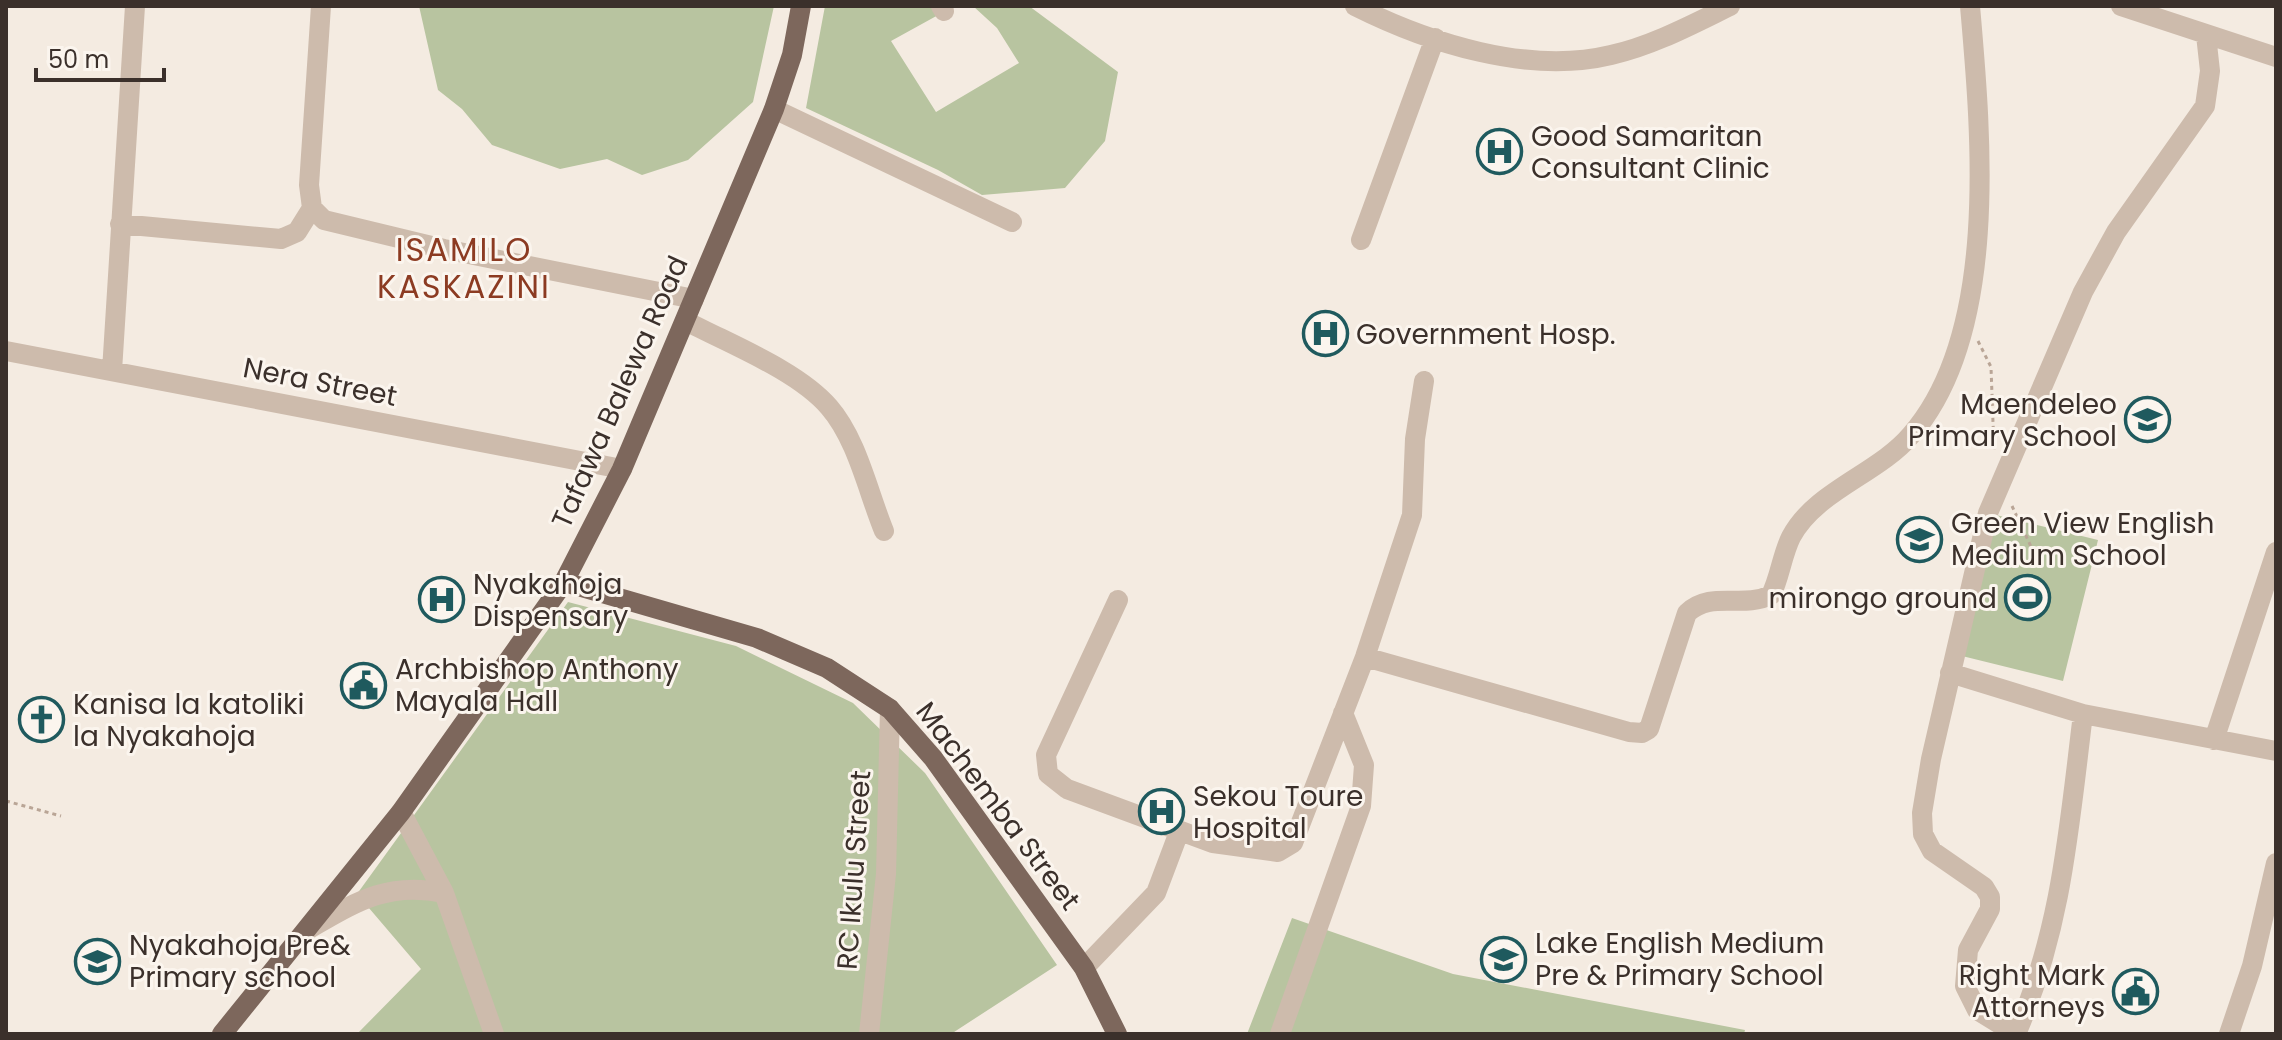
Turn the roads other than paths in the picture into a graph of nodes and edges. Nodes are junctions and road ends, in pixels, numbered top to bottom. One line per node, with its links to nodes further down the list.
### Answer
1 (135, 6): 14 (street)
2 (321, 6): 12 (street)
3 (801, 6): 11 (main road, Tafawa Balewa Road)
4 (1355, 6): 9 (street)
5 (1730, 6): 9 (street)
6 (1970, 6): 26 (street)
7 (2121, 6): 8 (street)
8 (2206, 35): 10 (street); 27 (street)
9 (1435, 38): 15 (street)
10 (2276, 57)
11 (774, 109): 13 (street); 16 (main road, Tafawa Balewa Road)
12 (312, 208): 14 (street); 16 (street)
13 (1012, 222)
14 (120, 224): 19 (street)
15 (1361, 240)
16 (694, 299): 17 (main road, Tafawa Balewa Road)
17 (686, 321): 21 (main road, Tafawa Balewa Road); 22 (street)
18 (6, 351): 19 (street, Nera Street)
19 (112, 371): 21 (street, Nera Street)
20 (1424, 381): 26 (street)
21 (622, 469): 24 (main road, Tafawa Balewa Road)
22 (884, 531)
23 (2276, 552): 31 (street)
24 (564, 582): 28 (main road, Machemba Street); 33 (main road, Tafawa Balewa Road)
25 (1118, 600): 34 (street)
26 (1365, 657): 29 (street)
27 (1950, 673): 30 (street); 44 (street)
28 (890, 709): 38 (main road, Machemba Street); 41 (street, RC Ikulu Street)
29 (1343, 713): 34 (street); 43 (street)
30 (2083, 714): 31 (street); 44 (street)
31 (2214, 740): 32 (street)
32 (2276, 751)
33 (401, 812): 36 (street); 37 (main road, Tafawa Balewa Road)
34 (1179, 832): 38 (street)
35 (2276, 863): 45 (street)
36 (444, 893): 37 (street); 40 (street)
37 (309, 929): 39 (main road, Tafawa Balewa Road)
38 (1084, 968): 42 (main road, Machemba Street)
39 (222, 1034)
40 (494, 1034)
41 (869, 1034)
42 (1117, 1034)
43 (1280, 1034)
44 (2016, 1034)
45 (2229, 1034)

